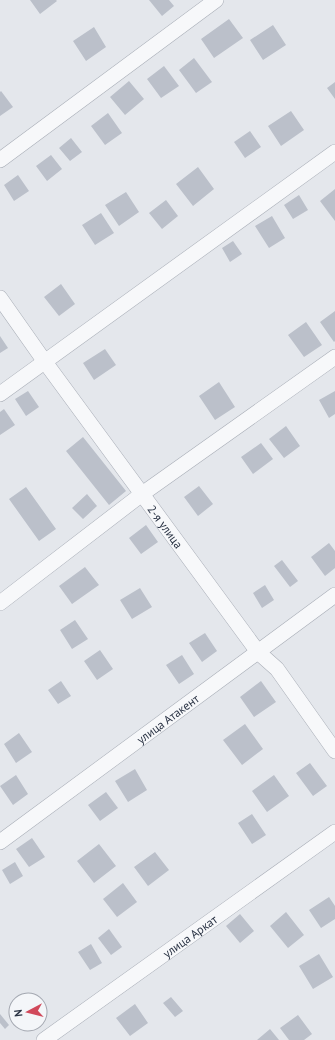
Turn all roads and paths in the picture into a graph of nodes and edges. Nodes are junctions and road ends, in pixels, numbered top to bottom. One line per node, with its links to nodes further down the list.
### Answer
1 (216, 0): 3 (street)
2 (335, 152): 6 (street)
3 (0, 160)
4 (0, 298): 6 (street, 2-я улица)
5 (335, 357): 8 (street)
6 (45, 362): 7 (street); 8 (street, 2-я улица)
7 (0, 394)
8 (142, 494): 10 (street); 11 (street, 2-я улица)
9 (335, 596): 11 (street, улица Атакент)
10 (0, 603)
11 (258, 652): 12 (street, 2-я улица); 14 (street, улица Атакент)
12 (335, 751)
13 (335, 832): 15 (street, улица Аркат)
14 (0, 842)
15 (44, 1040)

